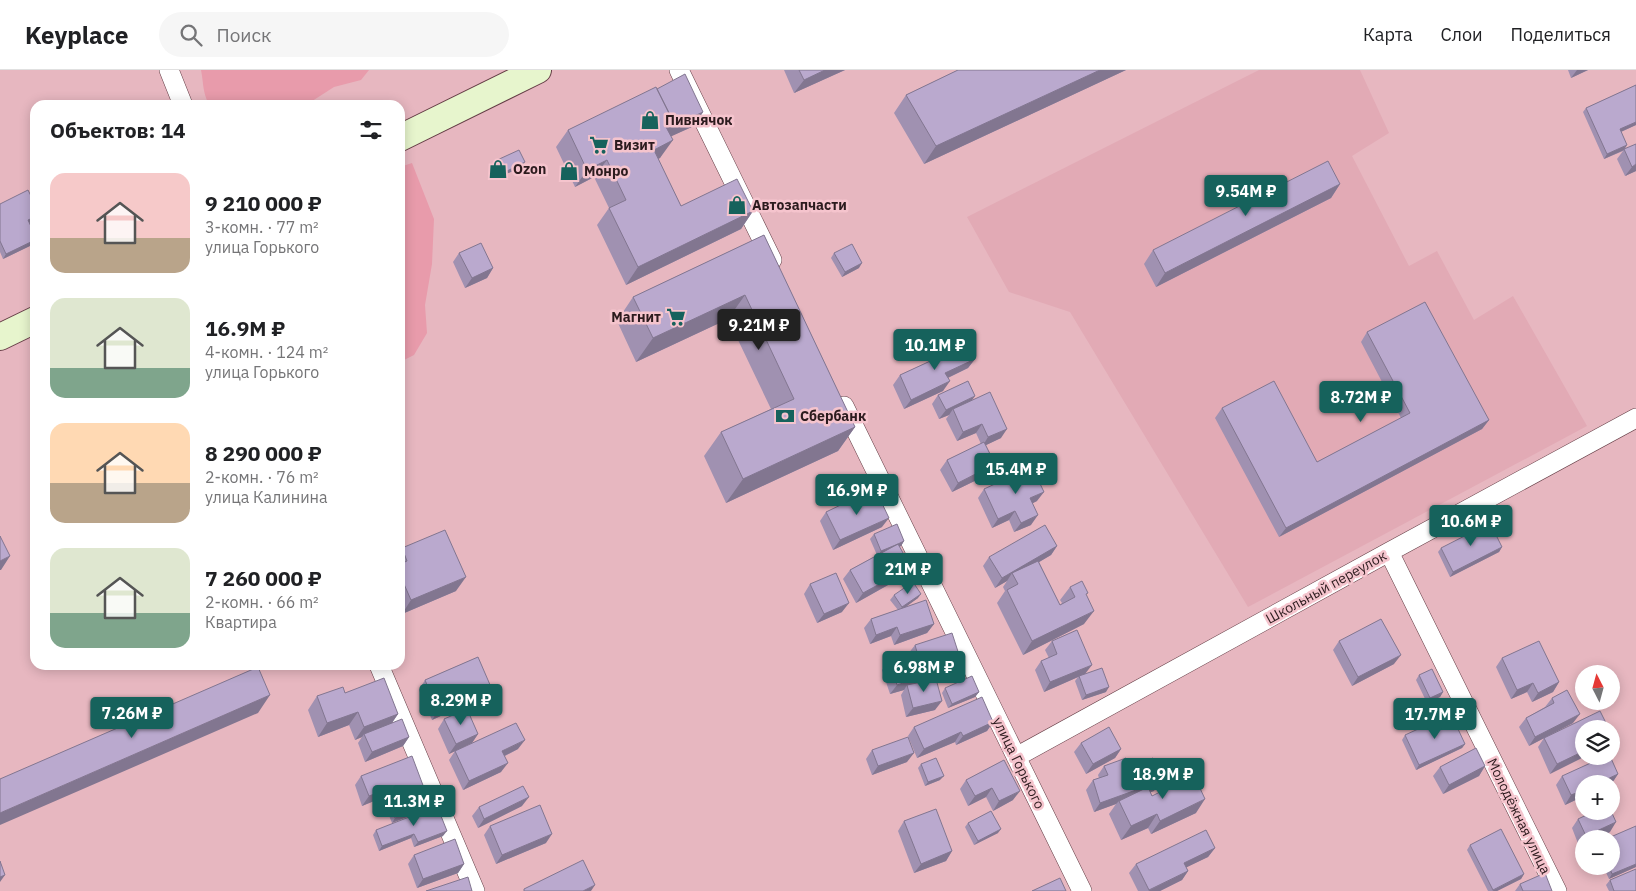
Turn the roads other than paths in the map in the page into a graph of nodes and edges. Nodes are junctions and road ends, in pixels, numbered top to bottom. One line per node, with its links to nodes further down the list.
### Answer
1 (170, 70): 4 (street)
2 (538, 70): 5 (street)
3 (679, 70): 6 (street)
4 (181, 100)
5 (405, 136)
6 (780, 275)
7 (30, 322): 8 (street)
8 (0, 337)
9 (837, 391): 13 (street, улица Горького)
10 (1636, 418): 11 (street, Школьный переулок)
11 (1389, 552): 13 (street, Школьный переулок); 16 (street, Молодёжная улица)
12 (381, 670): 14 (street)
13 (1016, 757): 15 (street, улица Горького)
14 (475, 891)
15 (1082, 891)
16 (1556, 891)

